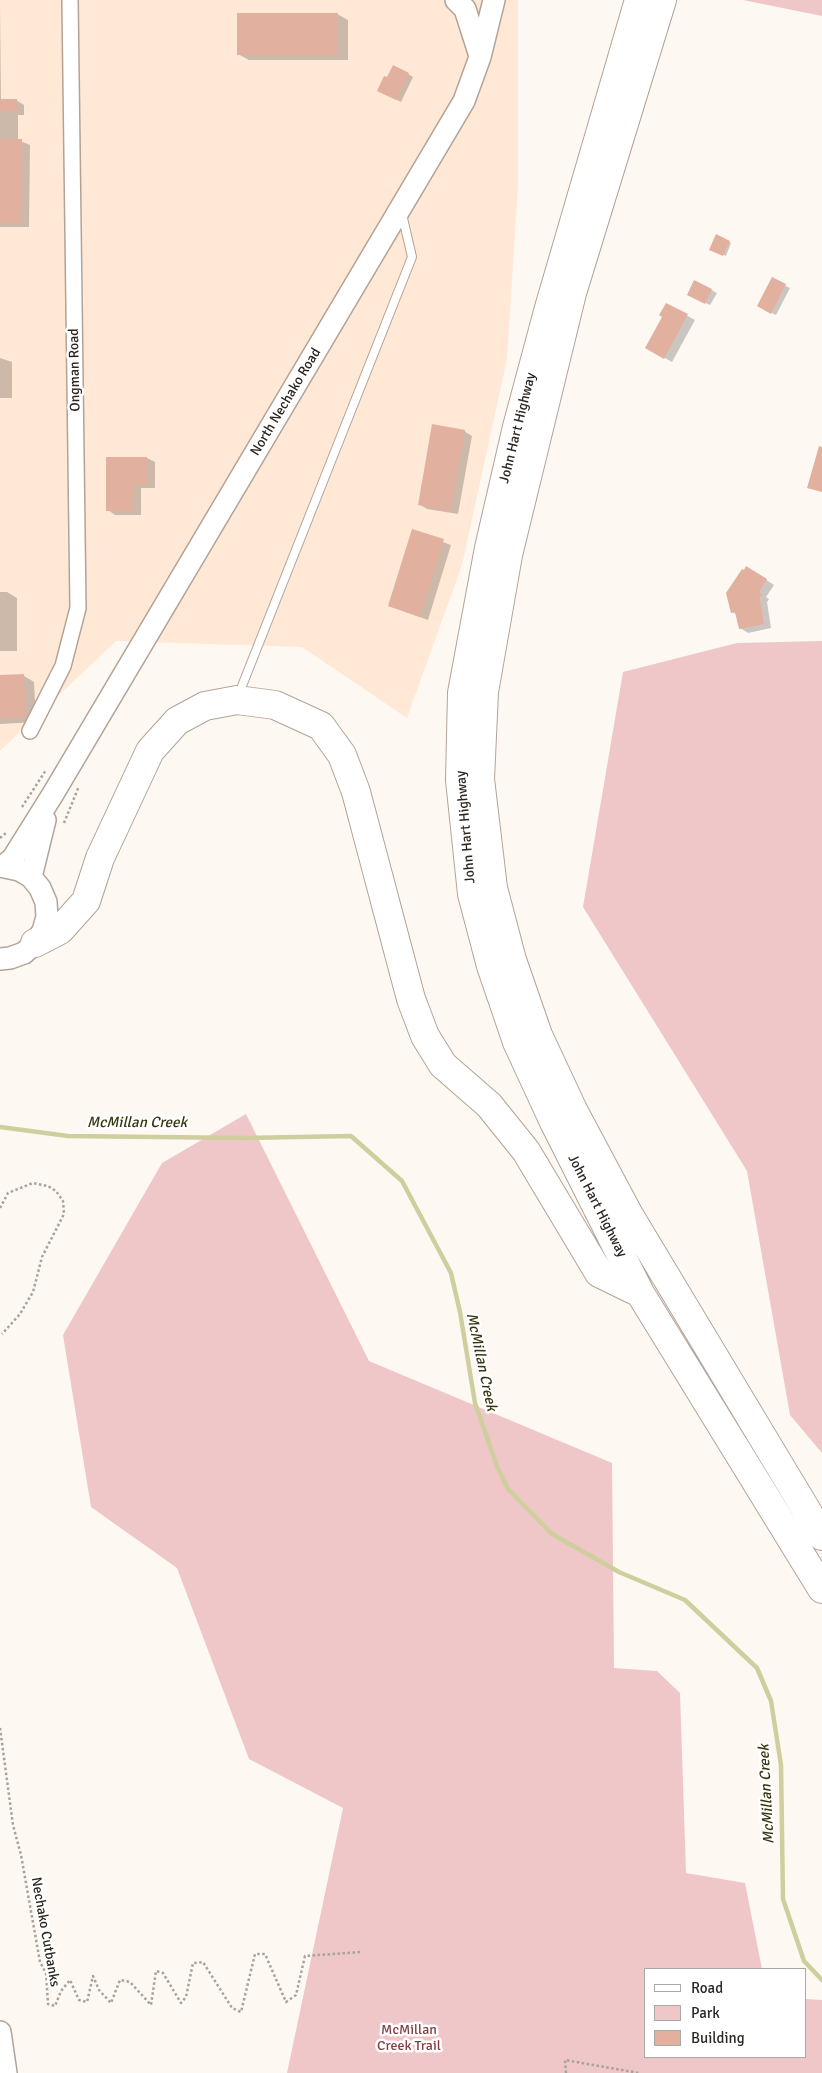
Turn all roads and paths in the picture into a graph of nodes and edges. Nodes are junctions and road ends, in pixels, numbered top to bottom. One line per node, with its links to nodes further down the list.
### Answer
1 (70, 0): 11 (street, Ongman Road)
2 (456, 0): 7 (main road)
3 (494, 0): 7 (main road, North Nechako Road)
4 (620, 0): 8 (highway)
5 (639, 0): 8 (highway, John Hart Highway)
6 (662, 0): 22 (highway, John Hart Highway)
7 (480, 57): 9 (main road, North Nechako Road)
8 (603, 118): 20 (highway, John Hart Highway)
9 (400, 209): 10 (lane); 12 (main road, North Nechako Road)
10 (237, 700): 17 (highway); 20 (highway)
11 (30, 731)
12 (53, 794): 15 (main road, North Nechako Road); 16 (main road, North Nechako Road)
13 (7, 832): 14 (path)
14 (0, 838)
15 (2, 866): 16 (main road)
16 (31, 878): 17 (main road)
17 (35, 944): 18 (main road)
18 (0, 959)
19 (0, 1208): 21 (path)
20 (640, 1293): 23 (highway, John Hart Highway)
21 (2, 1334)
22 (822, 1536)
23 (822, 1589)
24 (0, 1728): 25 (path, Nechako Cutbanks)
25 (361, 1952)
26 (0, 2032): 27 (main road)
27 (6, 2073)
28 (566, 2073): 29 (path)
29 (639, 2073)

